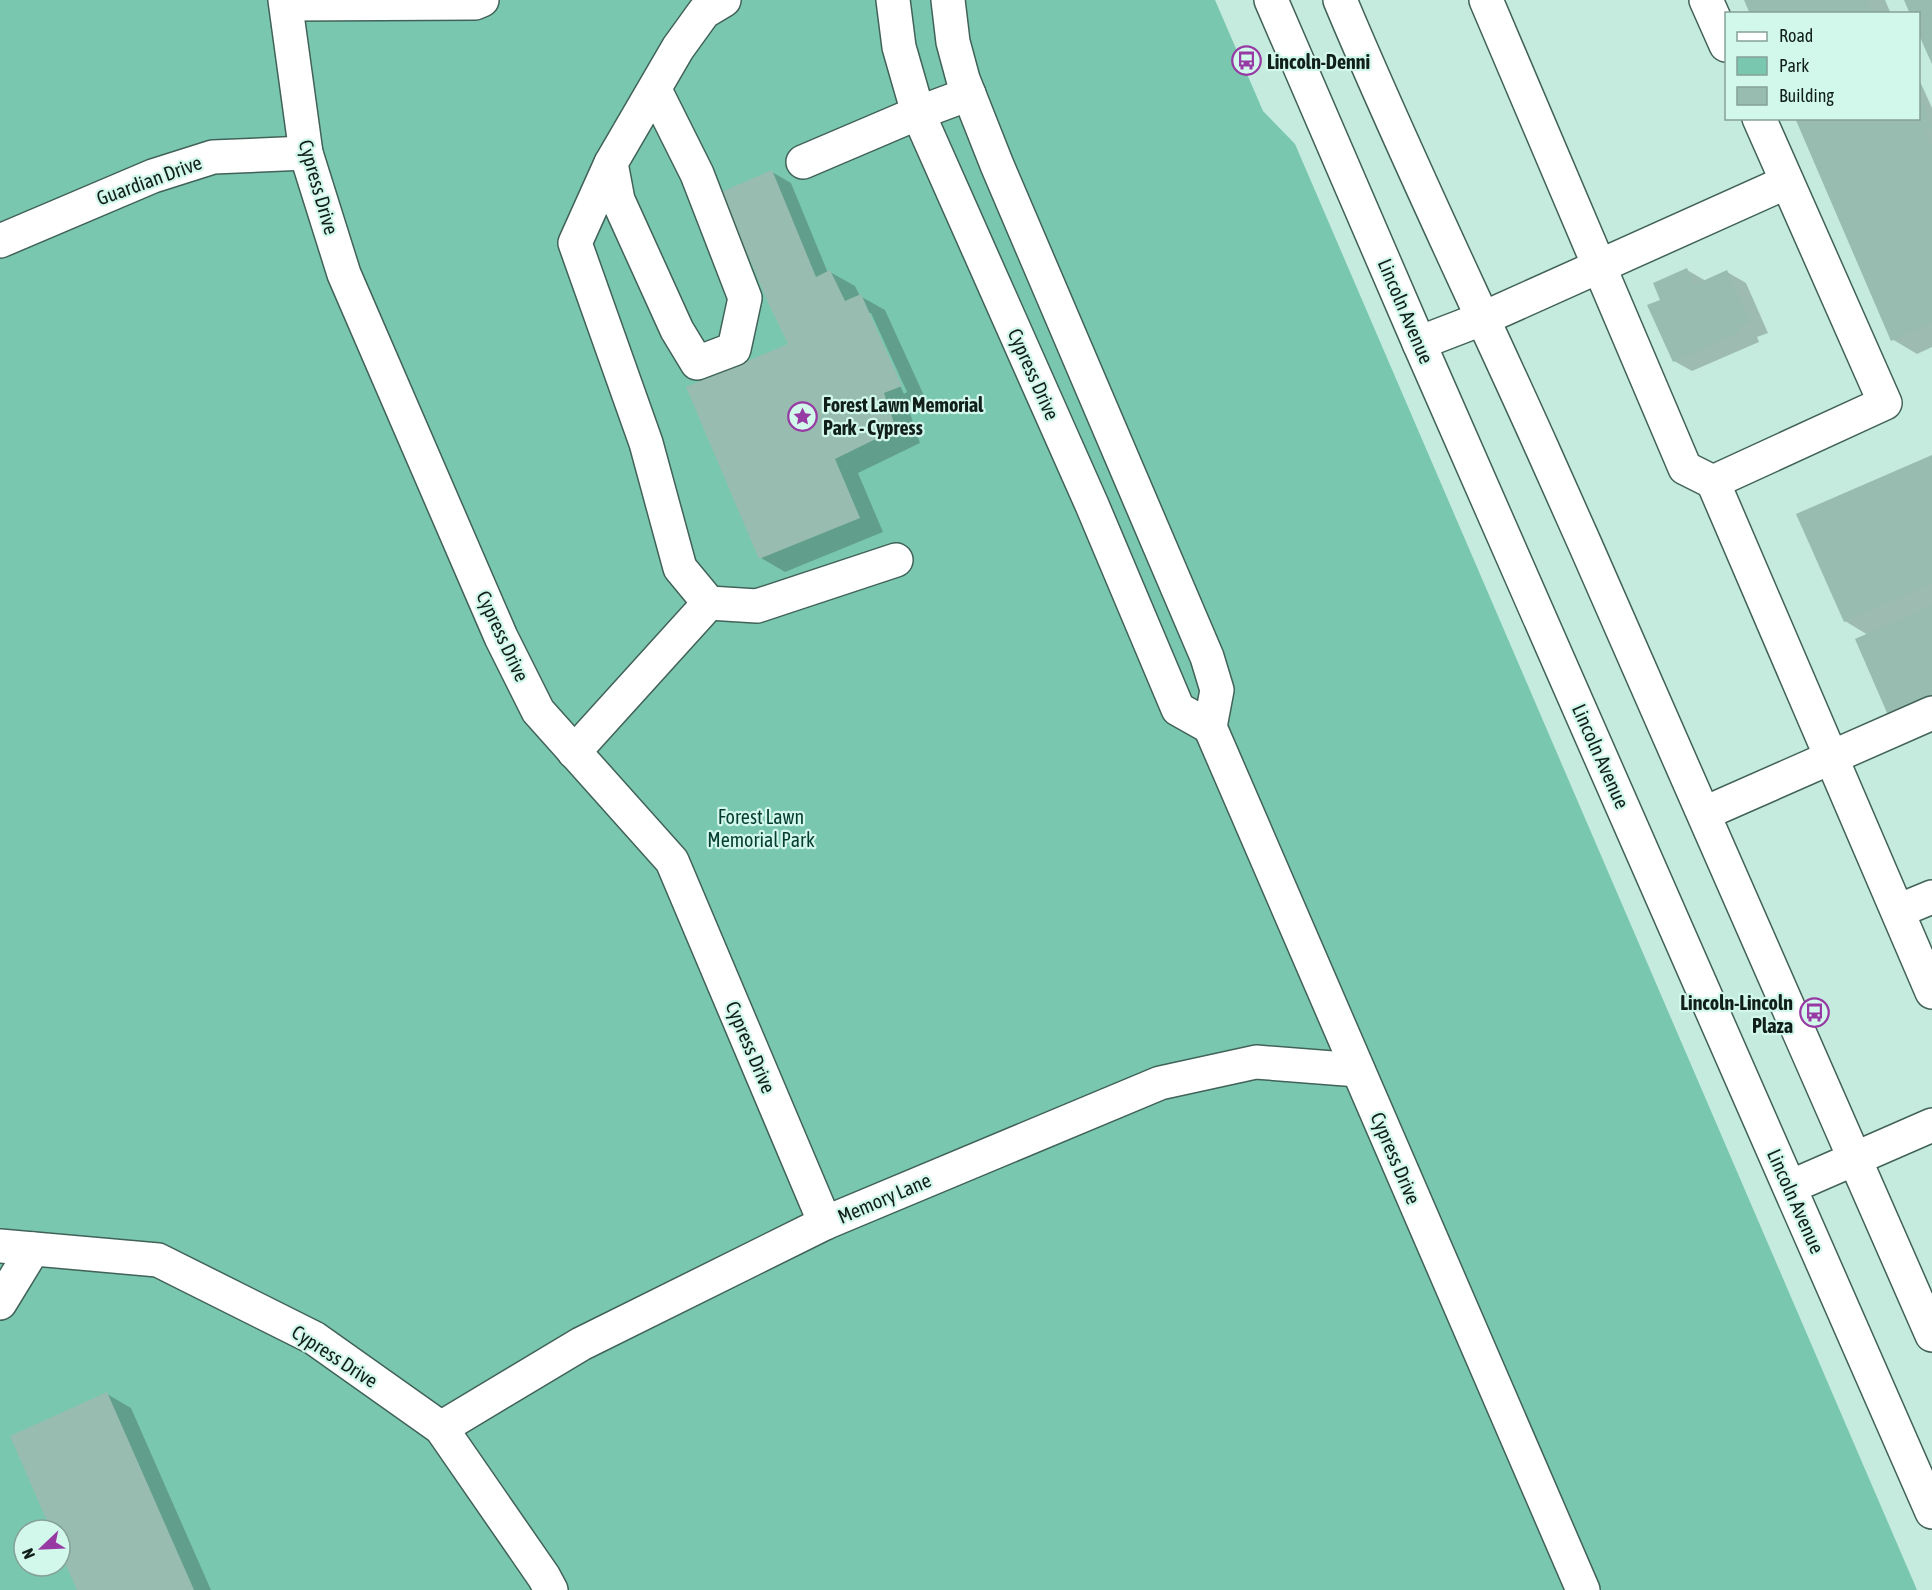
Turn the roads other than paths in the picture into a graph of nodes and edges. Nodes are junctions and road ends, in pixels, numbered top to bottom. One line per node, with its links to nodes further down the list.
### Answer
1 (482, 0): 9 (main road)
2 (724, 0): 11 (main road)
3 (893, 0): 13 (main road, Cypress Drive)
4 (948, 0): 12 (main road)
5 (1271, 0): 22 (main road, Lincoln Avenue)
6 (1341, 0): 21 (main road)
7 (1486, 0): 20 (main road)
8 (1706, 0): 10 (main road)
9 (285, 2): 15 (main road, Cypress Drive)
10 (1725, 43)
11 (655, 90): 17 (main road); 17 (main road)
12 (969, 94): 13 (main road); 25 (main road)
13 (918, 113): 16 (main road); 26 (main road, Cypress Drive)
14 (1760, 120): 18 (main road)
15 (306, 153): 19 (main road, Guardian Drive); 30 (main road, Cypress Drive)
16 (803, 162)
17 (611, 163): 27 (main road)
18 (1787, 182): 20 (main road); 23 (main road)
19 (0, 241)
20 (1600, 267): 21 (main road); 23 (main road)
21 (1484, 318): 22 (main road); 32 (main road)
22 (1419, 342): 39 (main road, Lincoln Avenue)
23 (1713, 482): 31 (main road)
24 (896, 560): 27 (main road)
25 (1174, 583): 26 (main road); 29 (main road)
26 (1133, 601): 29 (main road, Cypress Drive)
27 (708, 603): 30 (main road)
28 (1932, 712): 31 (main road)
29 (1210, 727): 36 (main road, Cypress Drive)
30 (574, 752): 40 (main road, Cypress Drive)
31 (1832, 757): 32 (main road); 34 (main road)
32 (1705, 813): 38 (main road)
33 (1932, 897): 34 (main road)
34 (1898, 911): 35 (main road)
35 (1932, 992)
36 (1358, 1070): 40 (main road, Memory Lane); 48 (main road, Cypress Drive)
37 (1932, 1125): 38 (main road)
38 (1856, 1159): 39 (main road); 44 (main road)
39 (1790, 1187): 46 (main road, Lincoln Avenue)
40 (825, 1223): 45 (main road, Memory Lane)
41 (0, 1246): 42 (main road, Cypress Drive)
42 (33, 1249): 43 (main road); 45 (main road, Cypress Drive)
43 (0, 1303)
44 (1932, 1335)
45 (441, 1428): 47 (main road, Cypress Drive)
46 (1932, 1512)
47 (551, 1590)
48 (1583, 1590)

